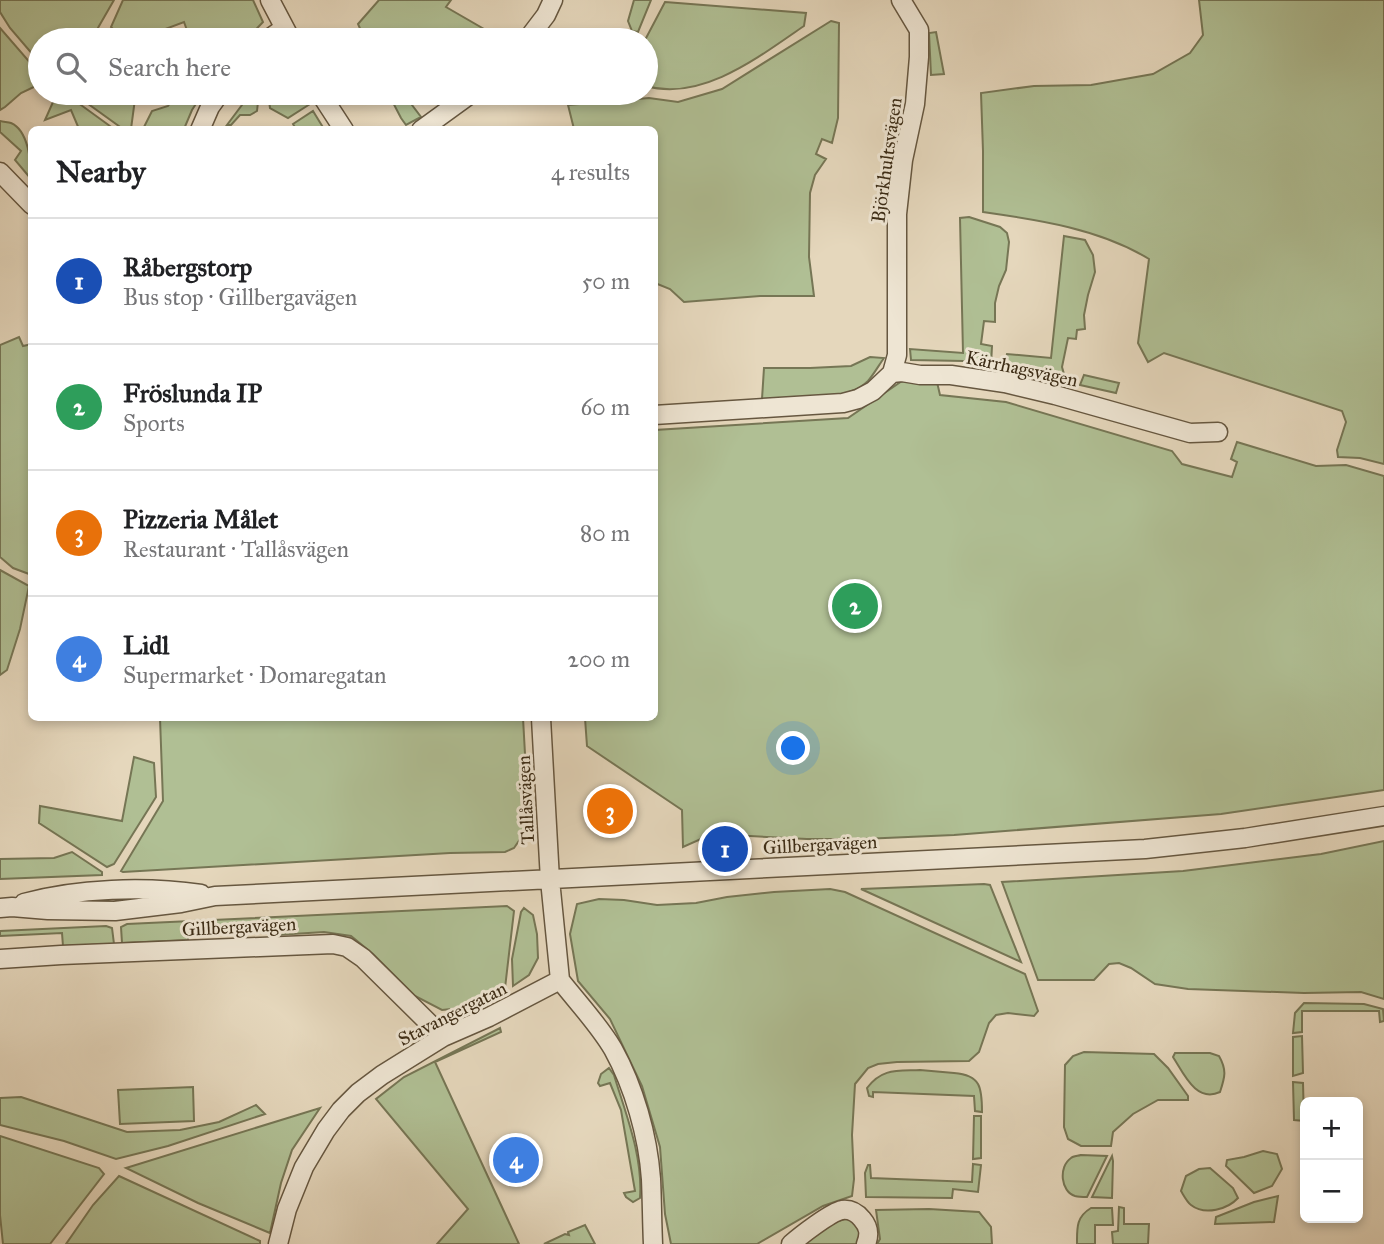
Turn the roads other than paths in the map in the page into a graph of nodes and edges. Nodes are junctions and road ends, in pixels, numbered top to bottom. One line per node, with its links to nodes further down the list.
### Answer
1 (270, 0): 4 (street)
2 (553, 0): 5 (street)
3 (901, 0): 14 (street, Björkhultsvägen)
4 (285, 28)
5 (536, 28)
6 (211, 105): 9 (street)
7 (328, 105): 10 (street)
8 (455, 105): 11 (street)
9 (202, 126)
10 (341, 126)
11 (427, 126)
12 (0, 172): 13 (street)
13 (28, 201)
14 (892, 373): 15 (street); 16 (street, Kärrhagsvägen)
15 (658, 415)
16 (1217, 432)
17 (541, 721): 19 (street, Tallåsvägen)
18 (1384, 816): 19 (street, Gillbergavägen)
19 (550, 880): 20 (street, Gillbergavägen); 22 (street)
20 (6, 907)
21 (0, 959): 23 (street, Gillbergavägen)
22 (560, 980): 23 (street, Stavangergatan); 25 (street)
23 (443, 1037): 24 (street, Stavangergatan)
24 (278, 1244)
25 (653, 1244)
26 (791, 1244): 27 (street)
27 (866, 1244)

